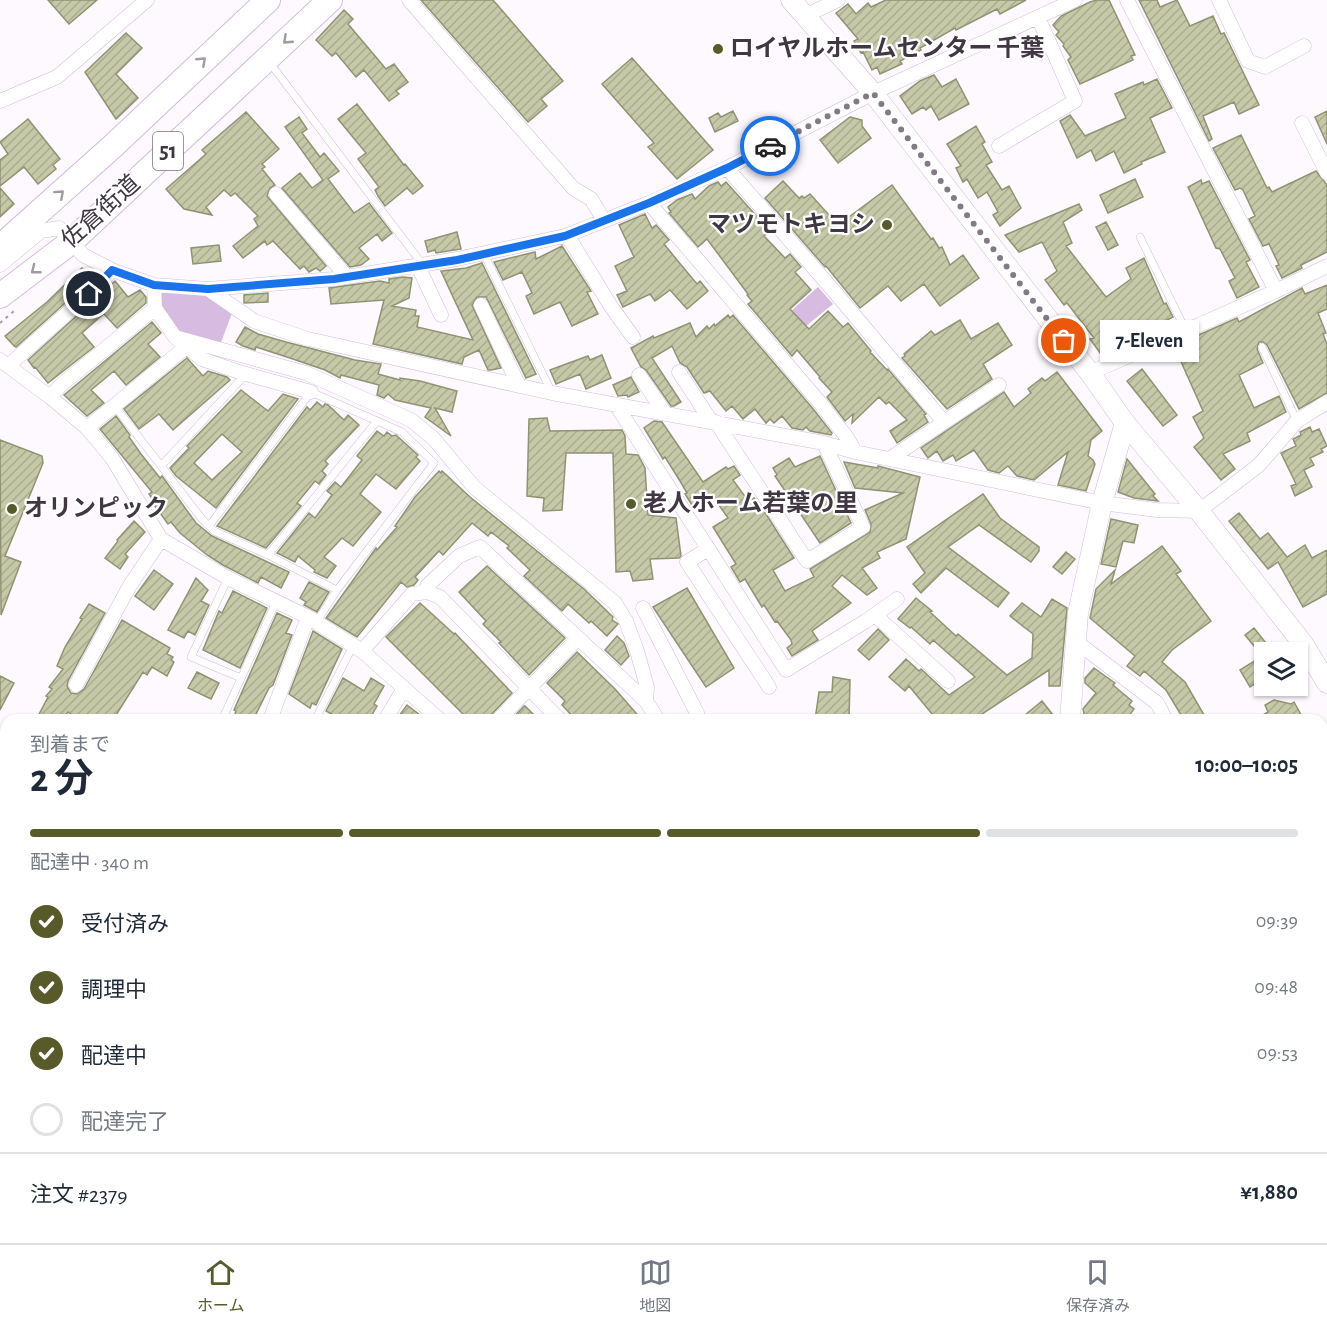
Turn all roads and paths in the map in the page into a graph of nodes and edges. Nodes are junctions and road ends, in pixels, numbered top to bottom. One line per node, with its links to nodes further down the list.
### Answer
1 (147, 0): 15 (street)
2 (268, 0): 26 (highway, 佐倉街道 / 51, one-way to 2)
3 (330, 0): 13 (highway, 佐倉街道 / 51, one-way to 13)
4 (409, 0): 22 (street)
5 (791, 0): 11 (street)
6 (838, 0): 11 (street)
7 (1075, 0): 10 (street)
8 (1127, 0): 35 (street)
9 (1219, 0): 12 (street)
10 (1045, 10): 14 (street); 17 (street)
11 (805, 16): 14 (street)
12 (1304, 46)
13 (267, 59): 25 (highway, 佐倉街道 / 51); 29 (lane)
14 (873, 93): 18 (street); 47 (street)
15 (0, 101)
16 (1302, 123): 19 (street)
17 (999, 146)
18 (727, 168): 21 (street); 61 (street)
19 (1327, 173)
20 (276, 194): 32 (street)
21 (649, 203): 22 (street); 65 (street)
22 (604, 220): 23 (street)
23 (565, 236): 27 (street); 41 (street)
24 (1140, 237): 40 (lane)
25 (71, 242): 28 (street); 31 (street); 36 (highway, 佐倉街道 / 51, one-way to 36)
26 (0, 247)
27 (483, 252): 29 (street); 52 (lane)
28 (0, 265)
29 (421, 265): 32 (street); 39 (street)
30 (1327, 266): 35 (street)
31 (112, 270): 33 (street); 44 (street)
32 (347, 277): 34 (street)
33 (154, 285): 34 (street); 38 (street)
34 (208, 289): 50 (street)
35 (1276, 291): 40 (street)
36 (0, 296)
37 (481, 305): 50 (street)
38 (155, 308): 42 (street); 53 (street)
39 (441, 315)
40 (1186, 331): 47 (street)
41 (633, 337)
42 (180, 342): 46 (street); 55 (street); 92 (street)
43 (1262, 347): 59 (lane)
44 (4, 363): 53 (street)
45 (679, 372): 60 (street)
46 (246, 374): 51 (street); 67 (lane)
47 (1090, 374): 62 (street)
48 (639, 375): 57 (street)
49 (999, 385): 61 (street)
50 (519, 386): 52 (street)
51 (311, 392): 58 (lane); 70 (lane)
52 (552, 393): 56 (street)
53 (50, 397): 63 (street)
54 (1327, 402): 59 (street)
55 (114, 405): 63 (street); 67 (lane)
56 (616, 405): 57 (street); 72 (street)
57 (665, 413): 60 (street)
58 (376, 421): 73 (lane); 75 (lane)
59 (1297, 421): 69 (street)
60 (713, 422): 64 (street); 64 (street)
61 (944, 422): 66 (street)
62 (1125, 423): 68 (street); 69 (street)
63 (87, 428): 71 (street)
64 (824, 443): 65 (street)
65 (855, 452): 66 (street)
66 (891, 458): 68 (street)
67 (161, 466): 70 (lane)
68 (1102, 503): 69 (street); 83 (street)
69 (1199, 511): 87 (street)
70 (209, 526): 73 (lane)
71 (161, 539): 74 (street); 88 (street)
72 (708, 549): 80 (street); 89 (street)
73 (268, 555): 75 (lane)
74 (228, 578): 78 (street); 85 (lane)
75 (337, 590): 81 (lane)
76 (427, 592): 82 (street); 84 (street); 90 (street)
77 (897, 599): 80 (street)
78 (276, 602): 81 (street); 85 (lane)
79 (644, 608): 93 (street)
80 (875, 615): 86 (street)
81 (312, 620): 84 (street); 95 (street)
82 (578, 638): 90 (street); 92 (street)
83 (1074, 640): 102 (street); 103 (street)
84 (357, 648): 91 (street); 96 (lane)
85 (241, 678): 94 (lane)
86 (948, 681)
87 (1327, 683)
88 (76, 686)
89 (769, 687)
90 (529, 688): 99 (street); 100 (street)
91 (403, 690): 97 (street); 98 (street)
92 (646, 701): 101 (street)
93 (697, 713)
94 (225, 714)
95 (273, 714)
96 (318, 714)
97 (389, 714)
98 (433, 714)
99 (504, 714)
100 (554, 714)
101 (654, 714)
102 (1070, 714)
103 (1162, 714)

